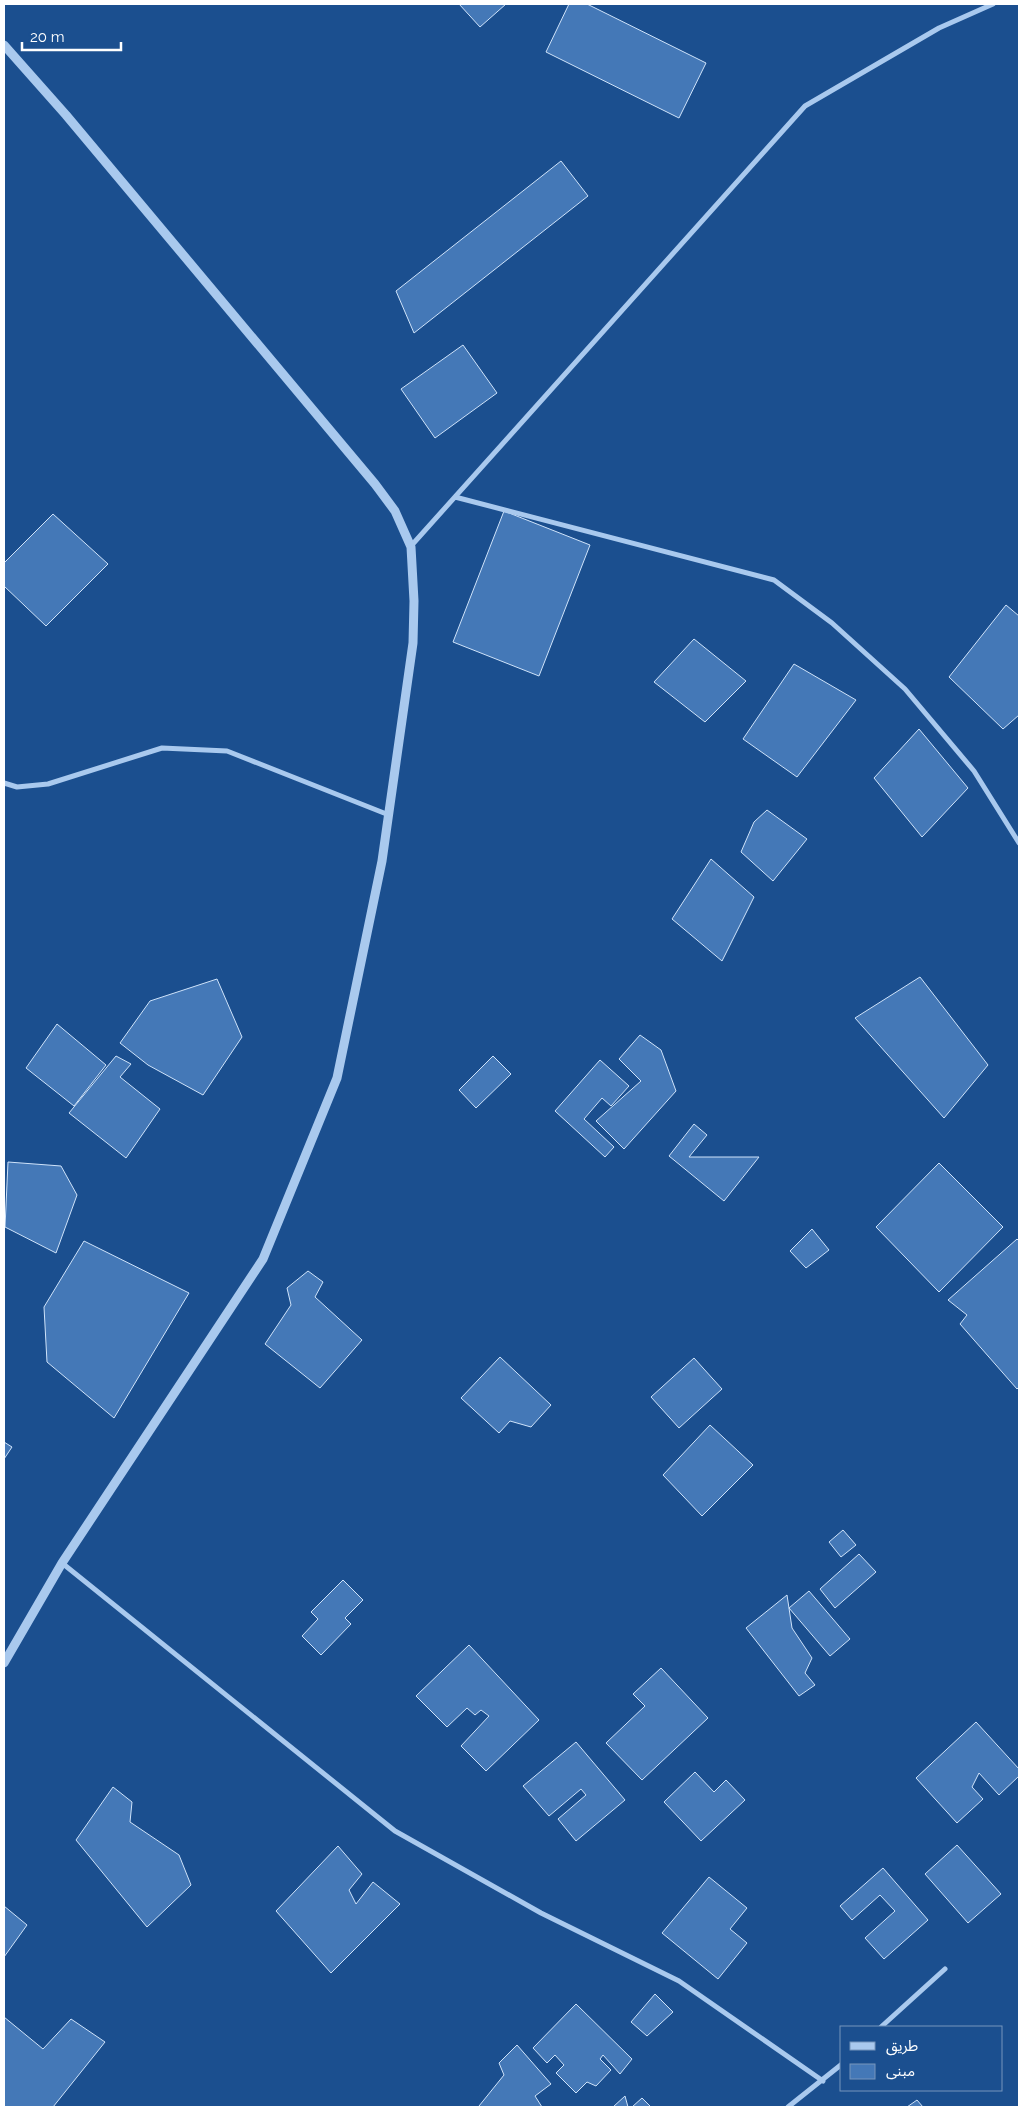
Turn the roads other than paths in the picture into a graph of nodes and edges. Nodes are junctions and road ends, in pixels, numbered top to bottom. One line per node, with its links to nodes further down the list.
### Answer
1 (993, 4): 3 (street)
2 (4, 45): 4 (street)
3 (456, 497): 4 (street); 7 (street)
4 (410, 547): 6 (street)
5 (4, 783): 6 (street)
6 (389, 815): 8 (street)
7 (1019, 843)
8 (62, 1563): 9 (street); 13 (street)
9 (4, 1662)
10 (945, 1969): 11 (street)
11 (883, 2026)
12 (840, 2066): 13 (street)
13 (823, 2081): 14 (street)
14 (788, 2107)

